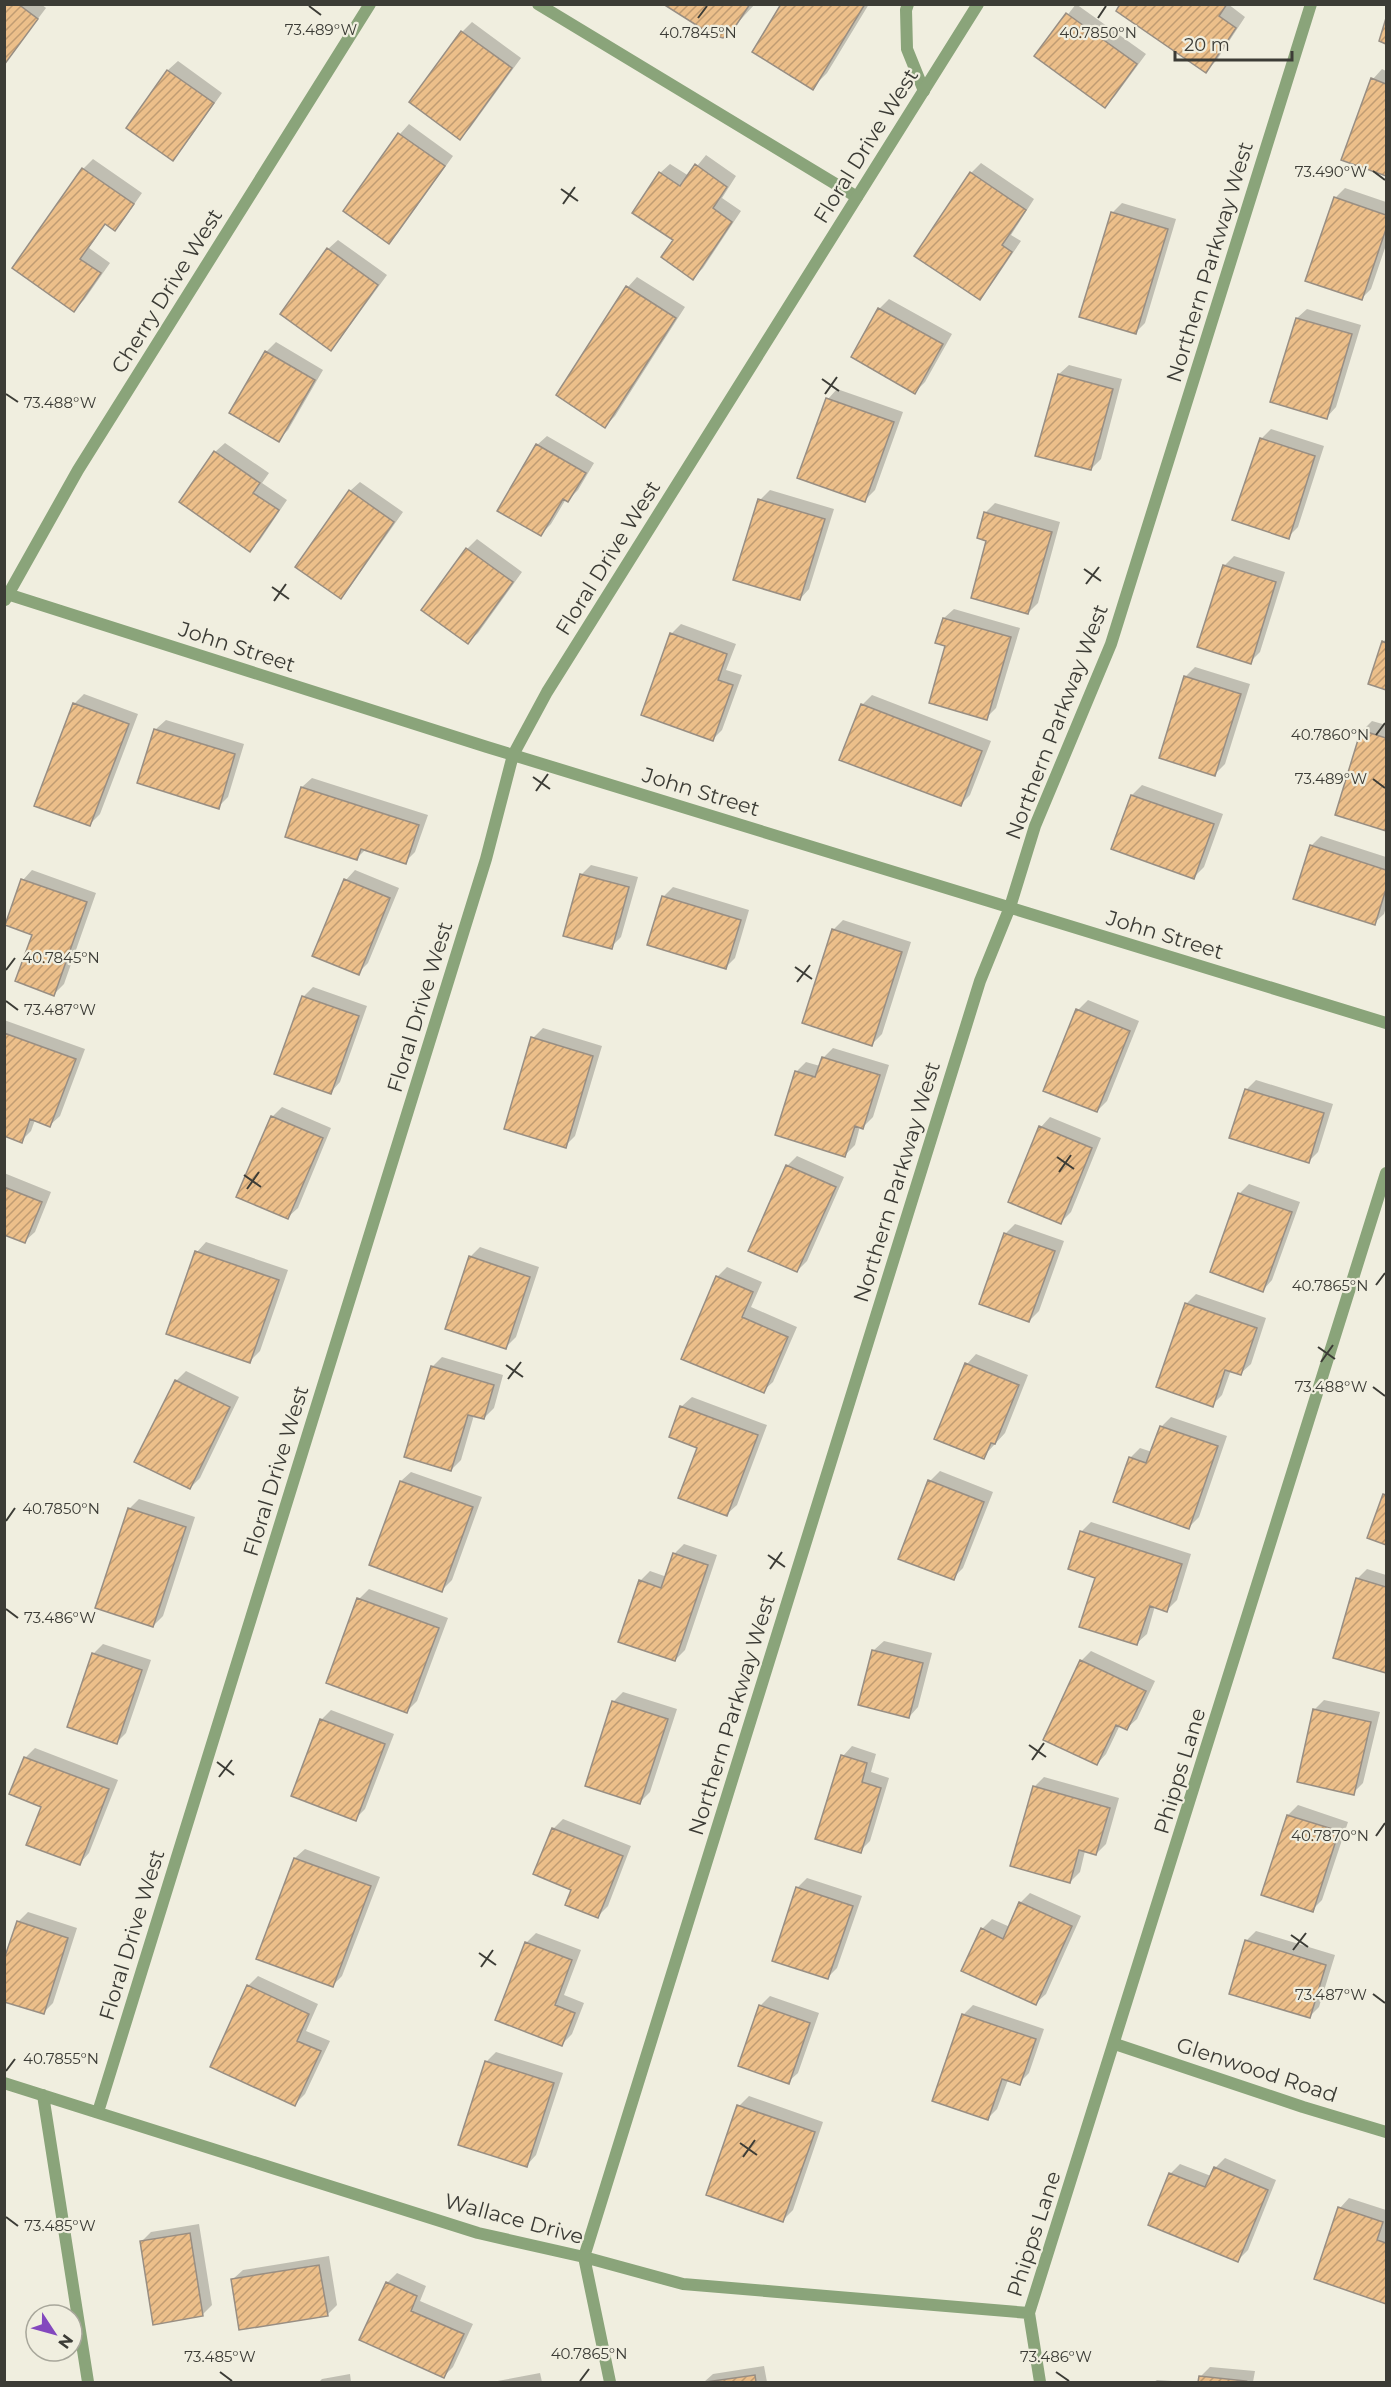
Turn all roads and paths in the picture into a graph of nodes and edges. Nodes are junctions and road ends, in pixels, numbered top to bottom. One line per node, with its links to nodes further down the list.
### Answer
1 (370, 4): 8 (street, Cherry Drive West)
2 (538, 4): 7 (street)
3 (908, 4): 6 (street)
4 (978, 4): 6 (street, Floral Drive West)
5 (1311, 4): 10 (street, Northern Parkway West)
6 (924, 91): 7 (street, Floral Drive West)
7 (857, 197): 9 (street, Floral Drive West)
8 (5, 596): 9 (street, John Street)
9 (513, 755): 10 (street, John Street); 16 (street, Floral Drive West)
10 (1010, 907): 11 (street, John Street); 18 (street, Northern Parkway West)
11 (1386, 1023)
12 (1386, 1173): 13 (street, Phipps Lane)
13 (1115, 2044): 17 (street, Glenwood Road); 19 (street, Phipps Lane)
14 (4, 2083): 15 (street, Wallace Drive)
15 (43, 2095): 16 (street, Wallace Drive); 20 (street)
16 (98, 2112): 18 (street, Wallace Drive)
17 (1386, 2132)
18 (584, 2257): 19 (street, Wallace Drive); 21 (street, Northern Parkway West)
19 (1029, 2313): 22 (street, Phipps Lane)
20 (88, 2382)
21 (610, 2382)
22 (1040, 2382)

